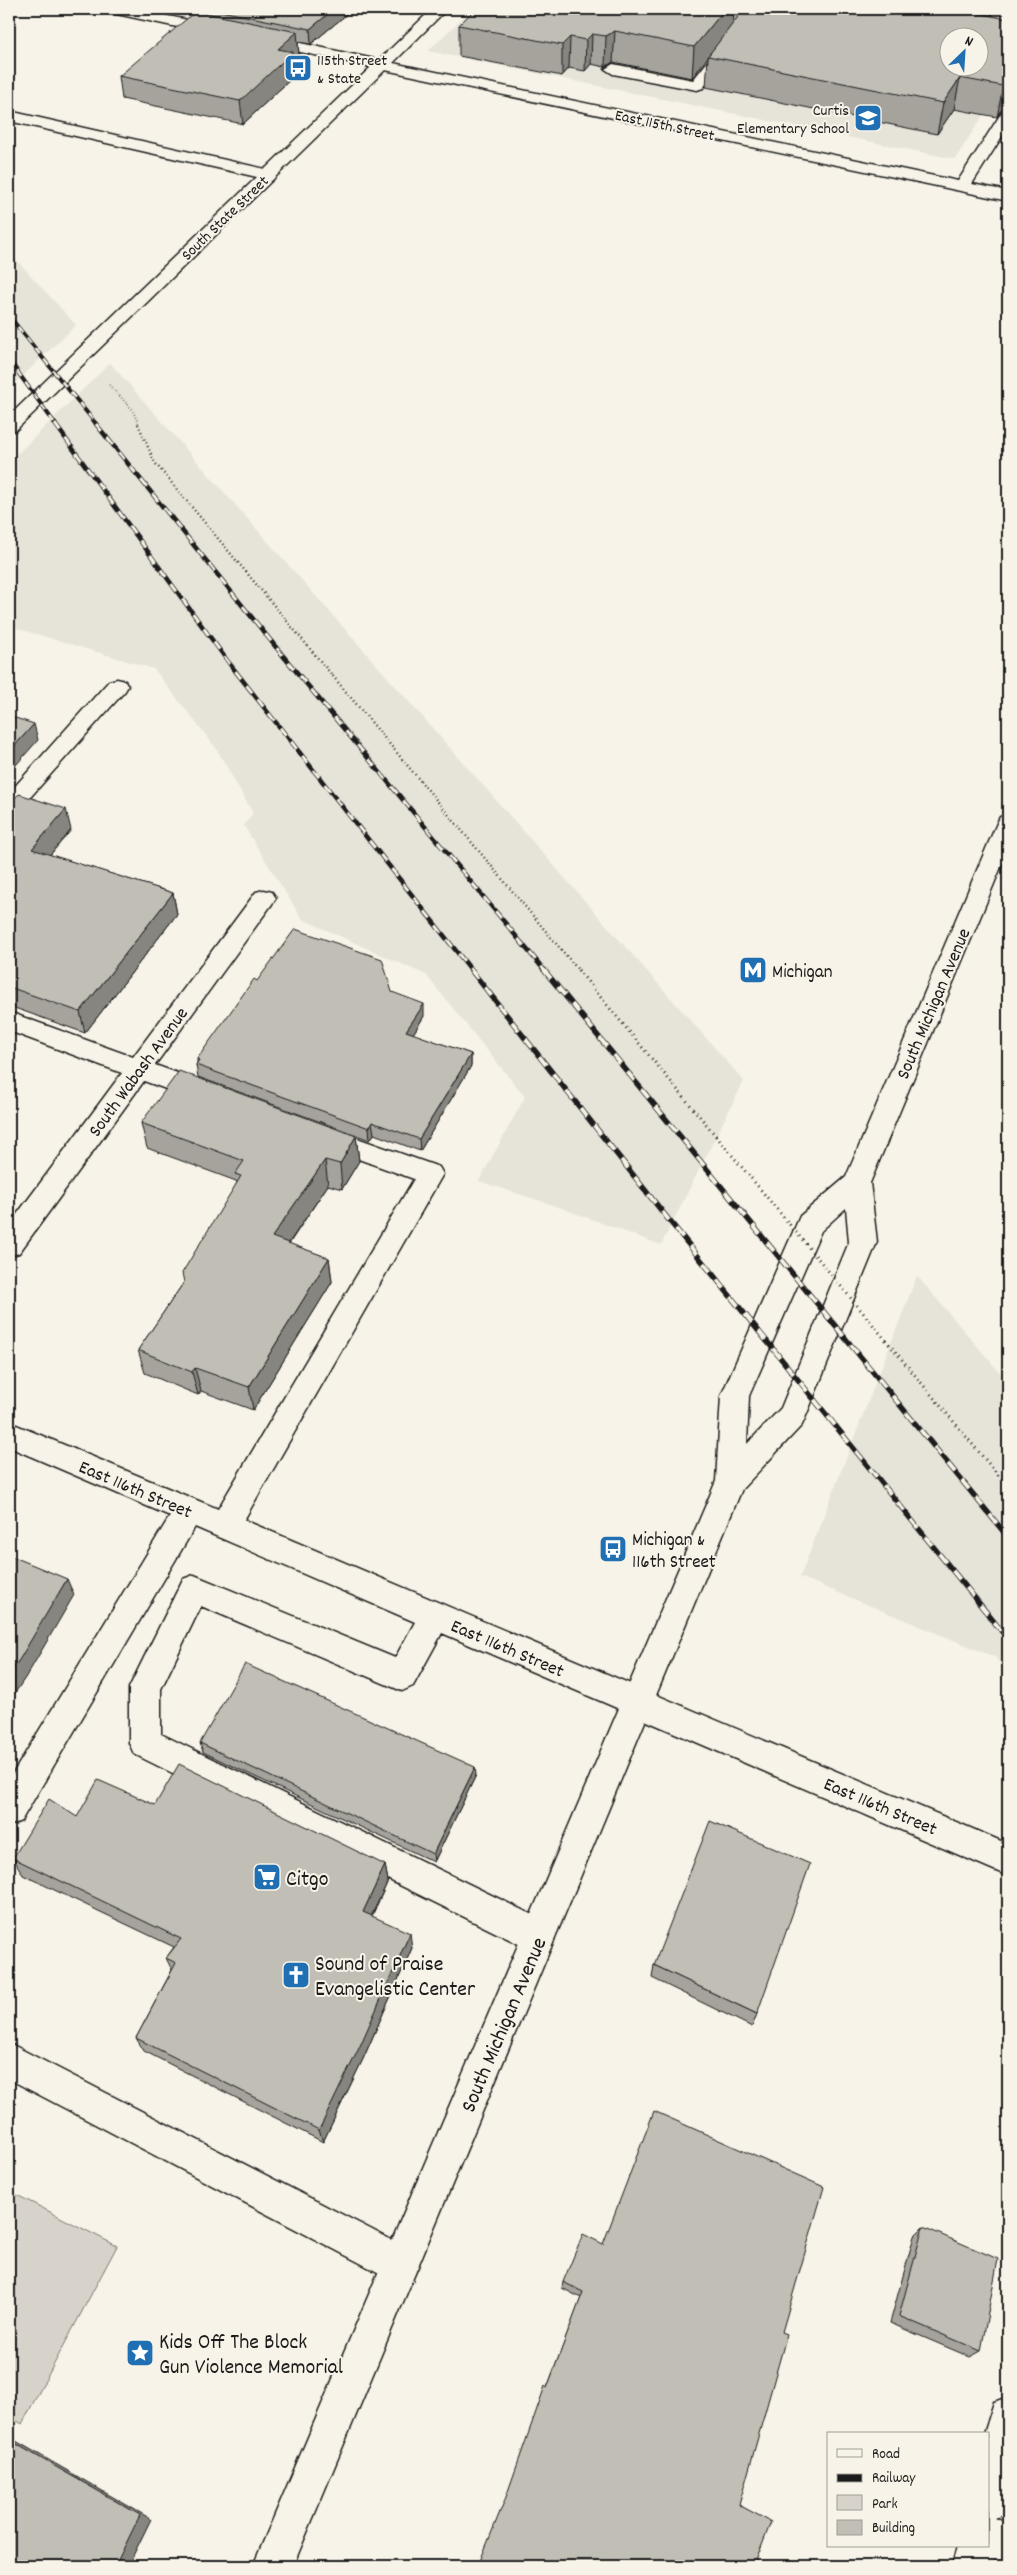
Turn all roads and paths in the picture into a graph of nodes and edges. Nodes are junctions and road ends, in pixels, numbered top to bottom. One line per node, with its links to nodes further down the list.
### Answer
1 (112, 9): 6 (street)
2 (440, 9): 8 (street, South State Street)
3 (1004, 9): 4 (street)
4 (949, 24)
5 (738, 31): 9 (street)
6 (230, 33)
7 (249, 37): 8 (street, East 115th Street)
8 (381, 65): 12 (street, South State Street); 13 (street, East 115th Street)
9 (613, 69)
10 (1008, 114): 13 (street)
11 (9, 116): 12 (street)
12 (268, 175): 15 (street, South State Street)
13 (962, 187): 14 (street, East 115th Street)
14 (1006, 192)
15 (81, 355): 16 (street, South State Street); 29 (path, bridge)
16 (9, 426)
17 (117, 686): 18 (street)
18 (9, 807)
19 (1008, 823): 25 (street, South Michigan Avenue)
20 (264, 898): 22 (street, South Wabash Avenue)
21 (9, 1021): 22 (street)
22 (139, 1069): 23 (street); 26 (street, South Wabash Avenue)
23 (233, 1103)
24 (298, 1127): 31 (street)
25 (857, 1183): 28 (street, South Michigan Avenue); 28 (street, South Michigan Avenue)
26 (9, 1245)
27 (9, 1434): 30 (street, East 116th Street)
28 (731, 1481): 33 (street, South Michigan Avenue)
29 (1008, 1487)
30 (189, 1511): 31 (street, East 116th Street); 34 (street)
31 (225, 1526): 32 (street, East 116th Street)
32 (435, 1616): 33 (street, East 116th Street); 36 (street)
33 (638, 1703): 35 (street, East 116th Street); 36 (street, South Michigan Avenue)
34 (9, 1810)
35 (1008, 1860)
36 (539, 1936): 38 (street, South Michigan Avenue)
37 (9, 2060): 38 (street)
38 (400, 2264): 44 (street, South Michigan Avenue)
39 (1008, 2416): 40 (street)
40 (990, 2492)
41 (990, 2537): 42 (street)
42 (1008, 2546)
43 (976, 2548): 45 (street)
44 (273, 2566)
45 (972, 2566)

